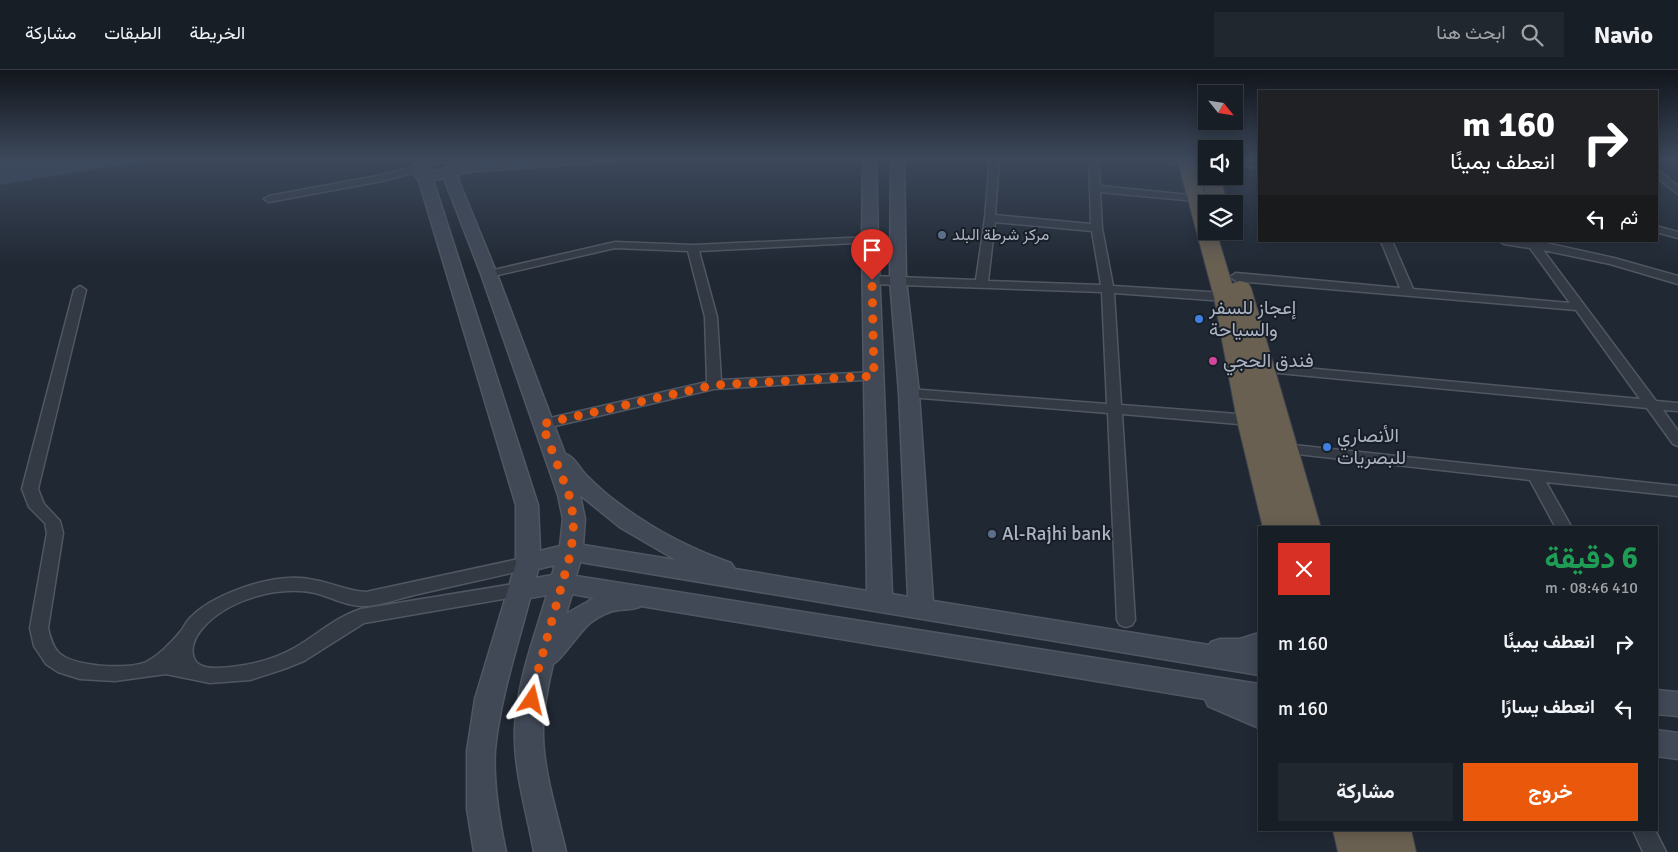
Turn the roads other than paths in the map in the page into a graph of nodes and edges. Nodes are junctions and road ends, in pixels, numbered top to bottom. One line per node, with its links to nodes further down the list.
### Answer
1 (297, 194): 11 (street)
2 (431, 194): 52 (street)
3 (457, 194): 22 (street)
4 (870, 194): 16 (street)
5 (898, 194): 25 (street)
6 (992, 194): 12 (street)
7 (1096, 194): 13 (street)
8 (1156, 194): 10 (street)
9 (1194, 194): 10 (highway)
10 (1195, 198): 28 (highway)
11 (269, 200)
12 (990, 218): 13 (street); 27 (street)
13 (1097, 228): 29 (street)
14 (1658, 230): 15 (street)
15 (1678, 235)
16 (870, 240): 21 (street); 24 (street)
17 (1226, 240): 28 (highway)
18 (1386, 242): 32 (street)
19 (1518, 242): 20 (street)
20 (1532, 243): 23 (street); 33 (street)
21 (693, 248): 22 (street); 36 (street)
22 (489, 274): 42 (street)
23 (1664, 276): 26 (street); 31 (street)
24 (872, 280): 25 (street); 35 (street)
25 (898, 280): 27 (street); 37 (street)
26 (1678, 280)
27 (982, 283): 29 (street)
28 (1231, 287): 29 (street); 32 (street); 34 (highway); 41 (highway)
29 (1108, 289): 40 (street)
30 (80, 290): 64 (street)
31 (1678, 291)
32 (1408, 292): 33 (street)
33 (1579, 307): 38 (street)
34 (1262, 368): 38 (street); 45 (highway)
35 (874, 376): 36 (street); 56 (street)
36 (714, 385): 42 (street)
37 (909, 393): 40 (street); 58 (street)
38 (1652, 405): 39 (street); 43 (street)
39 (1678, 407)
40 (1116, 408): 41 (street); 59 (street)
41 (1250, 420): 48 (highway)
42 (542, 424): 44 (street)
43 (1678, 441)
44 (551, 447): 51 (street); 54 (street)
45 (1284, 449): 46 (street); 49 (highway)
46 (1535, 476): 47 (street); 50 (street)
47 (1678, 491)
48 (1277, 526)
49 (1305, 526)
50 (1563, 526)
51 (571, 552): 52 (street); 53 (street); 54 (street)
52 (528, 563): 55 (street); 60 (street)
53 (562, 582): 55 (street); 57 (street); 67 (street)
54 (791, 588): 56 (street)
55 (520, 590): 65 (street); 77 (street)
56 (880, 602): 58 (street)
57 (703, 605): 66 (street); 67 (street)
58 (921, 609): 62 (street)
59 (1126, 620)
60 (186, 638): 64 (street); 65 (street)
61 (1258, 644): 62 (street)
62 (1172, 650): 63 (street)
63 (1258, 664)
64 (148, 670): 65 (street)
65 (192, 670)
66 (1173, 682): 68 (street); 69 (street)
67 (534, 685): 78 (street)
68 (1258, 696)
69 (1258, 716)
70 (1658, 744): 71 (street)
71 (1678, 746)
72 (1339, 831): 79 (street)
73 (1353, 831): 80 (highway)
74 (1391, 831): 81 (highway)
75 (1404, 831): 82 (street)
76 (1644, 831): 83 (street)
77 (490, 852)
78 (550, 852)
79 (1348, 852)
80 (1358, 852)
81 (1396, 852)
82 (1406, 852)
83 (1655, 852)

